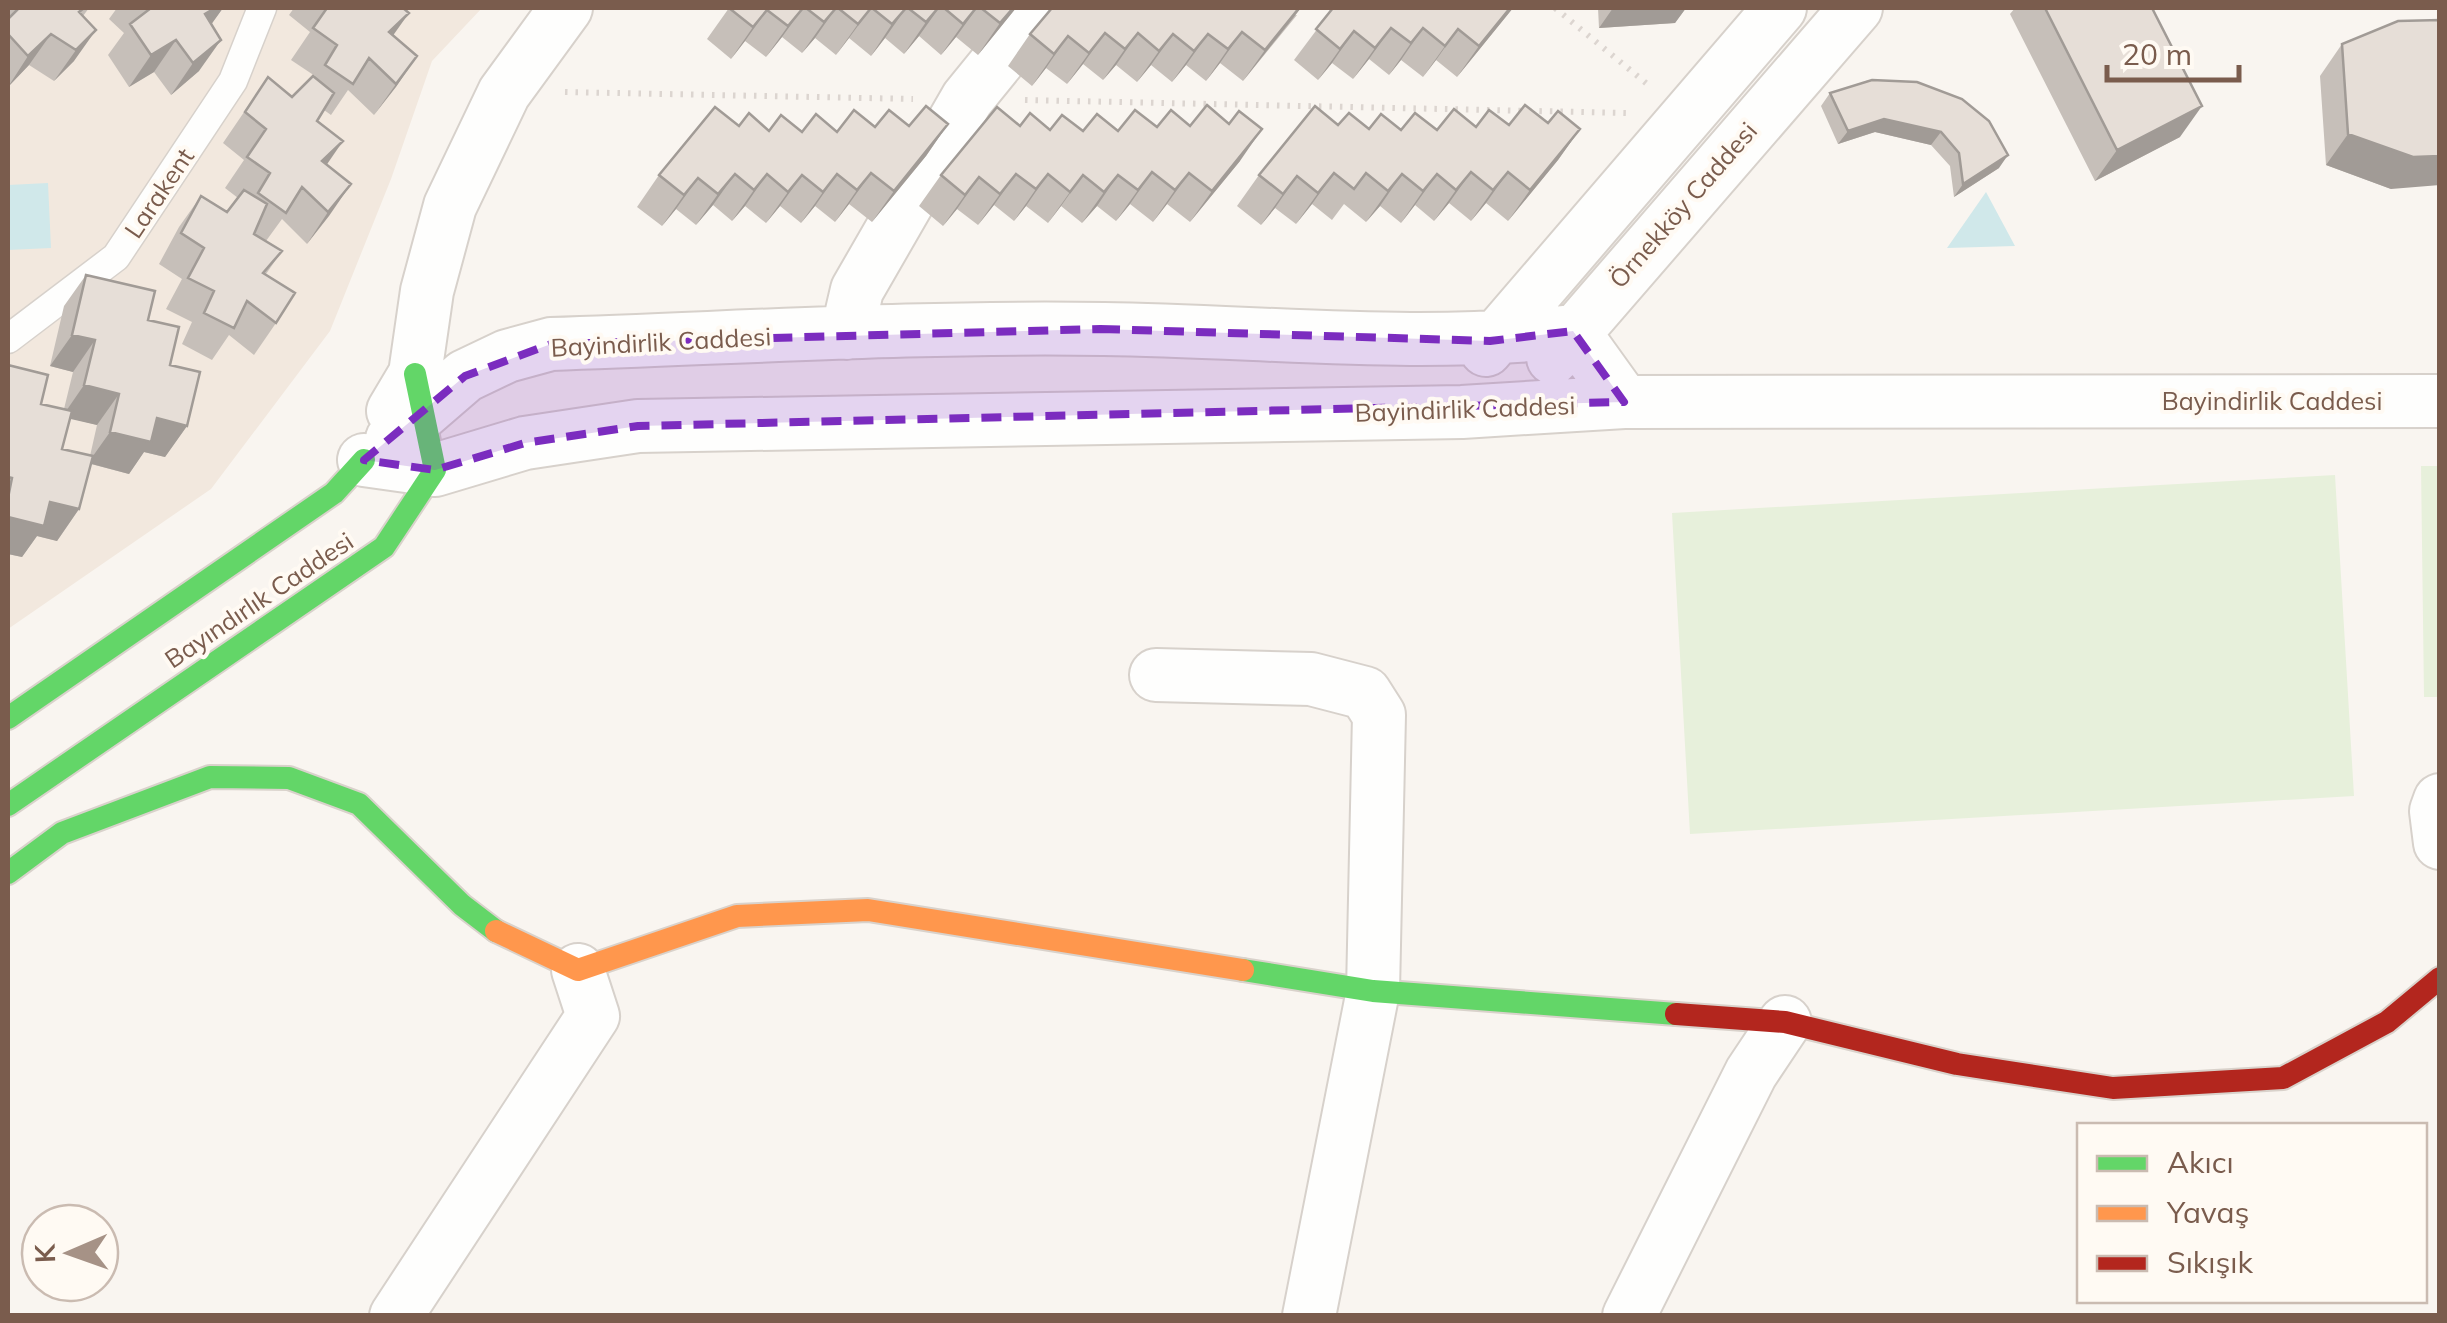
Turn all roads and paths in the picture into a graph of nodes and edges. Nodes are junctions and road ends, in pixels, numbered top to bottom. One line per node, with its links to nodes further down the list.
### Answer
1 (262, 8): 12 (lane, Larakent)
2 (567, 8): 7 (street)
3 (1041, 8): 8 (street)
4 (1555, 8): 9 (path)
5 (1780, 8): 9 (street)
6 (1856, 8): 10 (street, Örnekköy Caddesi)
7 (504, 93): 8 (path); 14 (street)
8 (967, 99): 9 (path); 11 (street)
9 (1695, 107): 13 (street)
10 (1572, 331): 13 (street, Bayindirlik Caddesi); 16 (street, Bayindirlik Caddesi); 17 (street, Örnekköy Caddesi)
11 (847, 334): 13 (street, Bayindirlik Caddesi); 14 (street, Bayindirlik Caddesi)
12 (8, 339)
13 (1490, 340): 18 (street)
14 (419, 394): 19 (street, Bayindirlik Caddesi); 20 (street)
15 (2440, 401): 16 (street, Bayindirlik Caddesi)
16 (1624, 402): 17 (street, Bayindirlik Caddesi)
17 (1517, 408): 18 (street, Bayindirlik Caddesi)
18 (1462, 412): 20 (street, Bayindirlik Caddesi)
19 (364, 460): 20 (street, Bayindirlik Caddesi); 22 (street, Bayındırlık Caddesi)
20 (436, 470): 24 (street, Bayındırlık Caddesi)
21 (1156, 675): 29 (street)
22 (8, 718)
23 (2440, 800): 25 (street)
24 (8, 806)
25 (2440, 842)
26 (8, 873): 27 (street)
27 (578, 970): 29 (street); 31 (street)
28 (2440, 978): 30 (street)
29 (1373, 991): 30 (street); 32 (street)
30 (1785, 1022): 33 (street)
31 (396, 1316)
32 (1309, 1316)
33 (1629, 1316)

